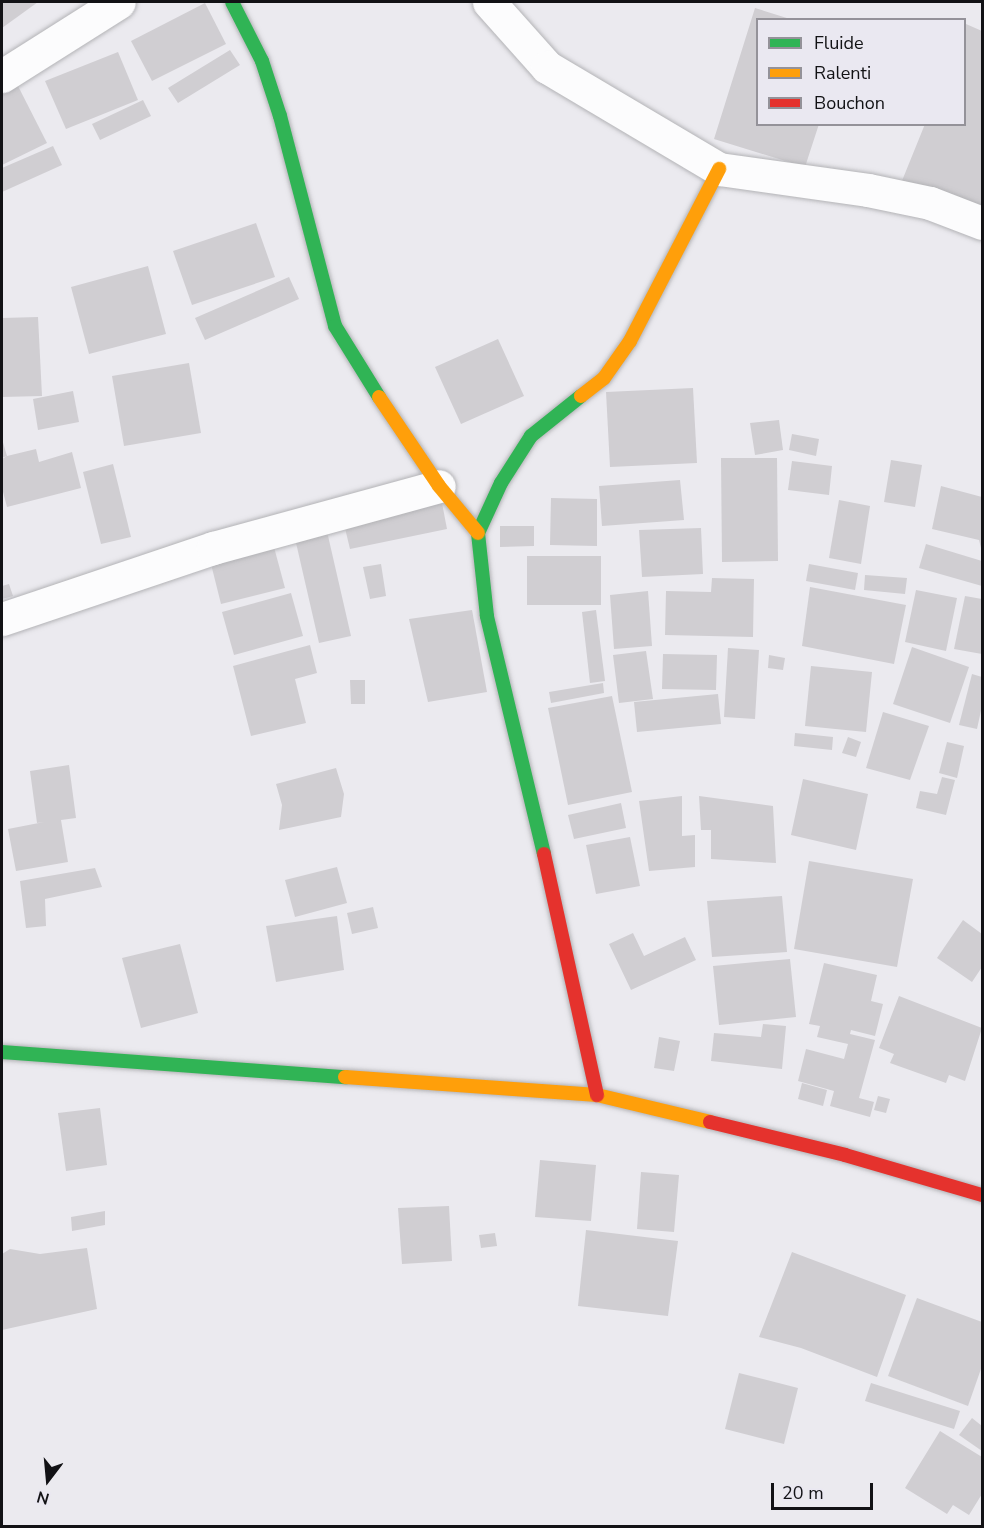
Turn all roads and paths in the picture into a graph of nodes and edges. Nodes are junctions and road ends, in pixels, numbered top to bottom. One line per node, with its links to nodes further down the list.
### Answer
1 (119, 2): 4 (street)
2 (232, 2): 7 (street)
3 (489, 2): 5 (street)
4 (2, 76)
5 (719, 169): 6 (street); 8 (street)
6 (982, 222)
7 (439, 486): 8 (street); 9 (street)
8 (478, 533): 11 (street)
9 (2, 619)
10 (2, 1052): 11 (street)
11 (597, 1095): 12 (street)
12 (982, 1195)

